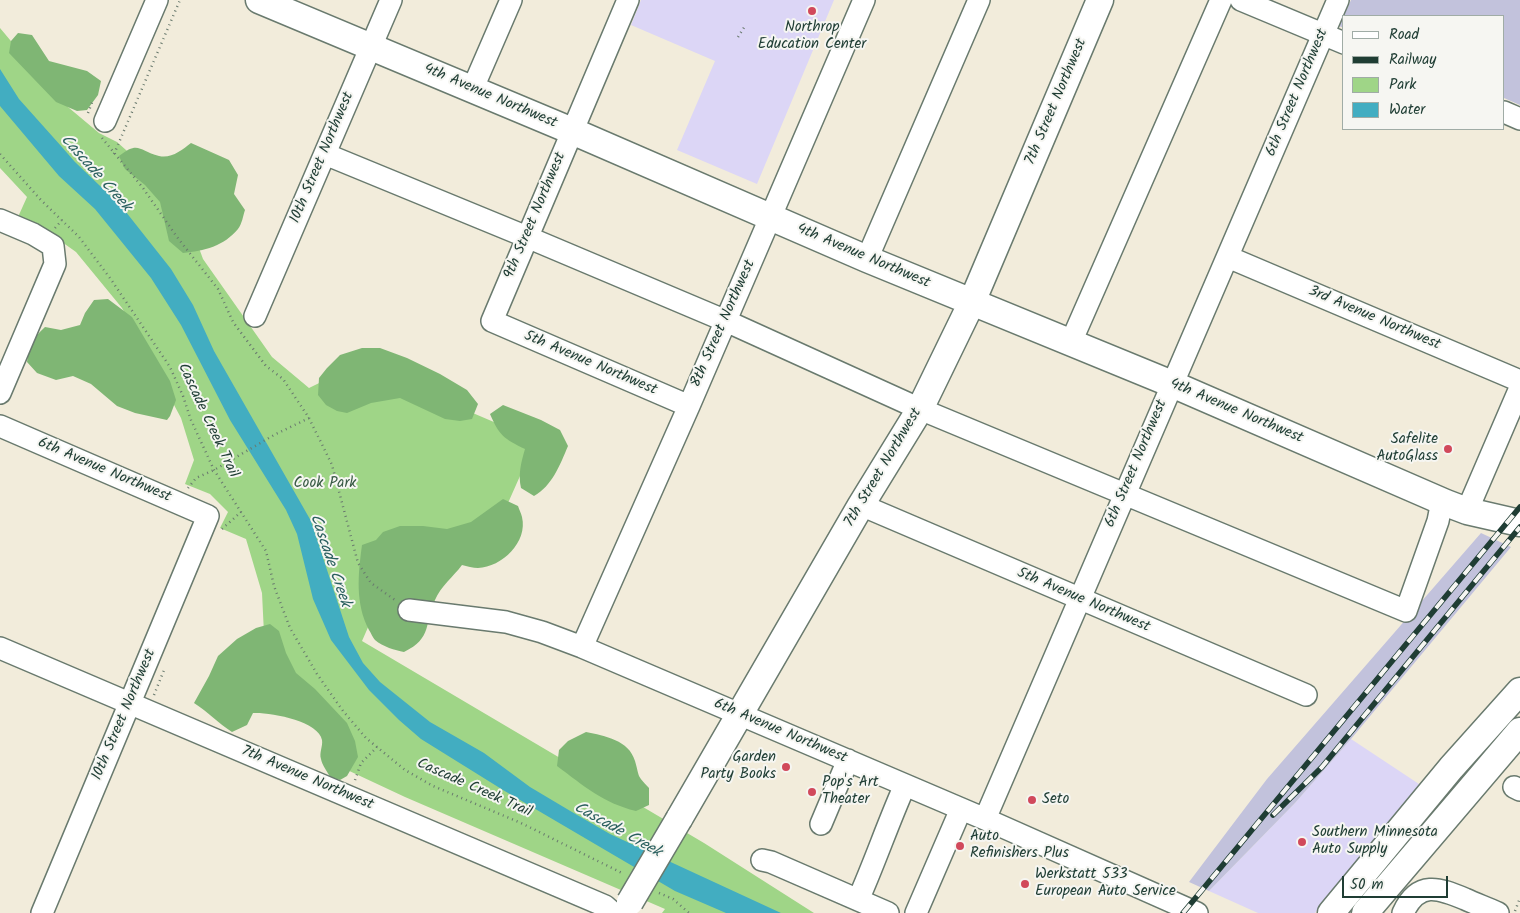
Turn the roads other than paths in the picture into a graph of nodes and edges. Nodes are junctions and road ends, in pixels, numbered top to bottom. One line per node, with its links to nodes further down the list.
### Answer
1 (157, 0): 18 (street)
2 (392, 0): 14 (street, 10th Street Northwest)
3 (511, 0): 15 (street)
4 (628, 0): 19 (street, 9th Street Northwest)
5 (864, 0): 21 (street, 8th Street Northwest)
6 (979, 0): 25 (street)
7 (1100, 0): 26 (main road, 7th Street Northwest)
8 (1221, 0): 30 (street)
9 (1241, 0): 12 (street)
10 (1338, 0): 12 (street, 6th Street Northwest)
11 (268, 2): 14 (main road, 4th Avenue Northwest)
12 (1323, 35): 13 (street); 24 (street, 6th Street Northwest)
13 (1342, 43)
14 (371, 47): 15 (main road, 4th Avenue Northwest); 20 (street, 10th Street Northwest)
15 (472, 90): 19 (main road, 4th Avenue Northwest)
16 (1505, 112): 17 (street)
17 (1520, 119)
18 (105, 121)
19 (572, 131): 21 (main road, 4th Avenue Northwest); 23 (street, 9th Street Northwest)
20 (325, 154): 23 (street); 27 (street, 10th Street Northwest)
21 (770, 218): 25 (main road, 4th Avenue Northwest); 29 (street, 8th Street Northwest)
22 (0, 220): 34 (street)
23 (527, 237): 28 (street, 9th Street Northwest); 29 (street)
24 (1228, 257): 31 (street, 3rd Avenue Northwest); 32 (street, 6th Street Northwest)
25 (867, 259): 26 (main road, 4th Avenue Northwest)
26 (972, 302): 30 (main road, 4th Avenue Northwest); 36 (main road, 7th Street Northwest)
27 (255, 316)
28 (492, 321): 35 (street, 5th Avenue Northwest)
29 (726, 321): 35 (street, 8th Street Northwest); 36 (street)
30 (1071, 342): 32 (main road, 4th Avenue Northwest)
31 (1520, 381)
32 (1172, 384): 38 (street, 6th Street Northwest); 39 (main road, 4th Avenue Northwest)
33 (1520, 388): 41 (street)
34 (0, 393)
35 (688, 406): 47 (street, 8th Street Northwest)
36 (920, 409): 38 (street); 40 (main road, 7th Street Northwest)
37 (0, 426): 43 (street, 6th Avenue Northwest)
38 (1125, 494): 39 (street); 45 (street, 6th Street Northwest)
39 (1442, 501): 41 (main road, 4th Avenue Northwest)
40 (861, 505): 45 (street, 5th Avenue Northwest); 52 (main road, 7th Street Northwest)
41 (1467, 511): 42 (main road, 4th Avenue Northwest); 44 (main road, 4th Avenue Northwest)
42 (1520, 523)
43 (214, 524): 51 (street, 10th Street Northwest)
44 (1520, 542)
45 (1079, 599): 50 (street, 5th Avenue Northwest); 57 (street, 6th Street Northwest)
46 (408, 610): 47 (street, 6th Avenue Northwest)
47 (582, 647): 52 (street, 6th Avenue Northwest)
48 (0, 648): 51 (street, 7th Avenue Northwest)
49 (1520, 691): 66 (main road)
50 (1306, 695)
51 (130, 704): 61 (street, 7th Avenue Northwest); 62 (street, 10th Street Northwest)
52 (739, 714): 54 (street, 6th Avenue Northwest); 61 (main road, 7th Street Northwest, bridge)
53 (1520, 731): 67 (main road)
54 (848, 760): 55 (street, 6th Avenue Northwest); 58 (street)
55 (905, 785): 56 (street, 6th Avenue Northwest); 60 (street)
56 (961, 809): 57 (street, 6th Avenue Northwest); 64 (street)
57 (985, 819): 65 (street, 6th Avenue Northwest)
58 (821, 824)
59 (762, 860): 60 (street)
60 (858, 900): 63 (street)
61 (622, 909)
62 (42, 913)
63 (888, 913)
64 (916, 913)
65 (1197, 913)
66 (1331, 913)
67 (1365, 913)
68 (1403, 913): 69 (street)
69 (1498, 913)

